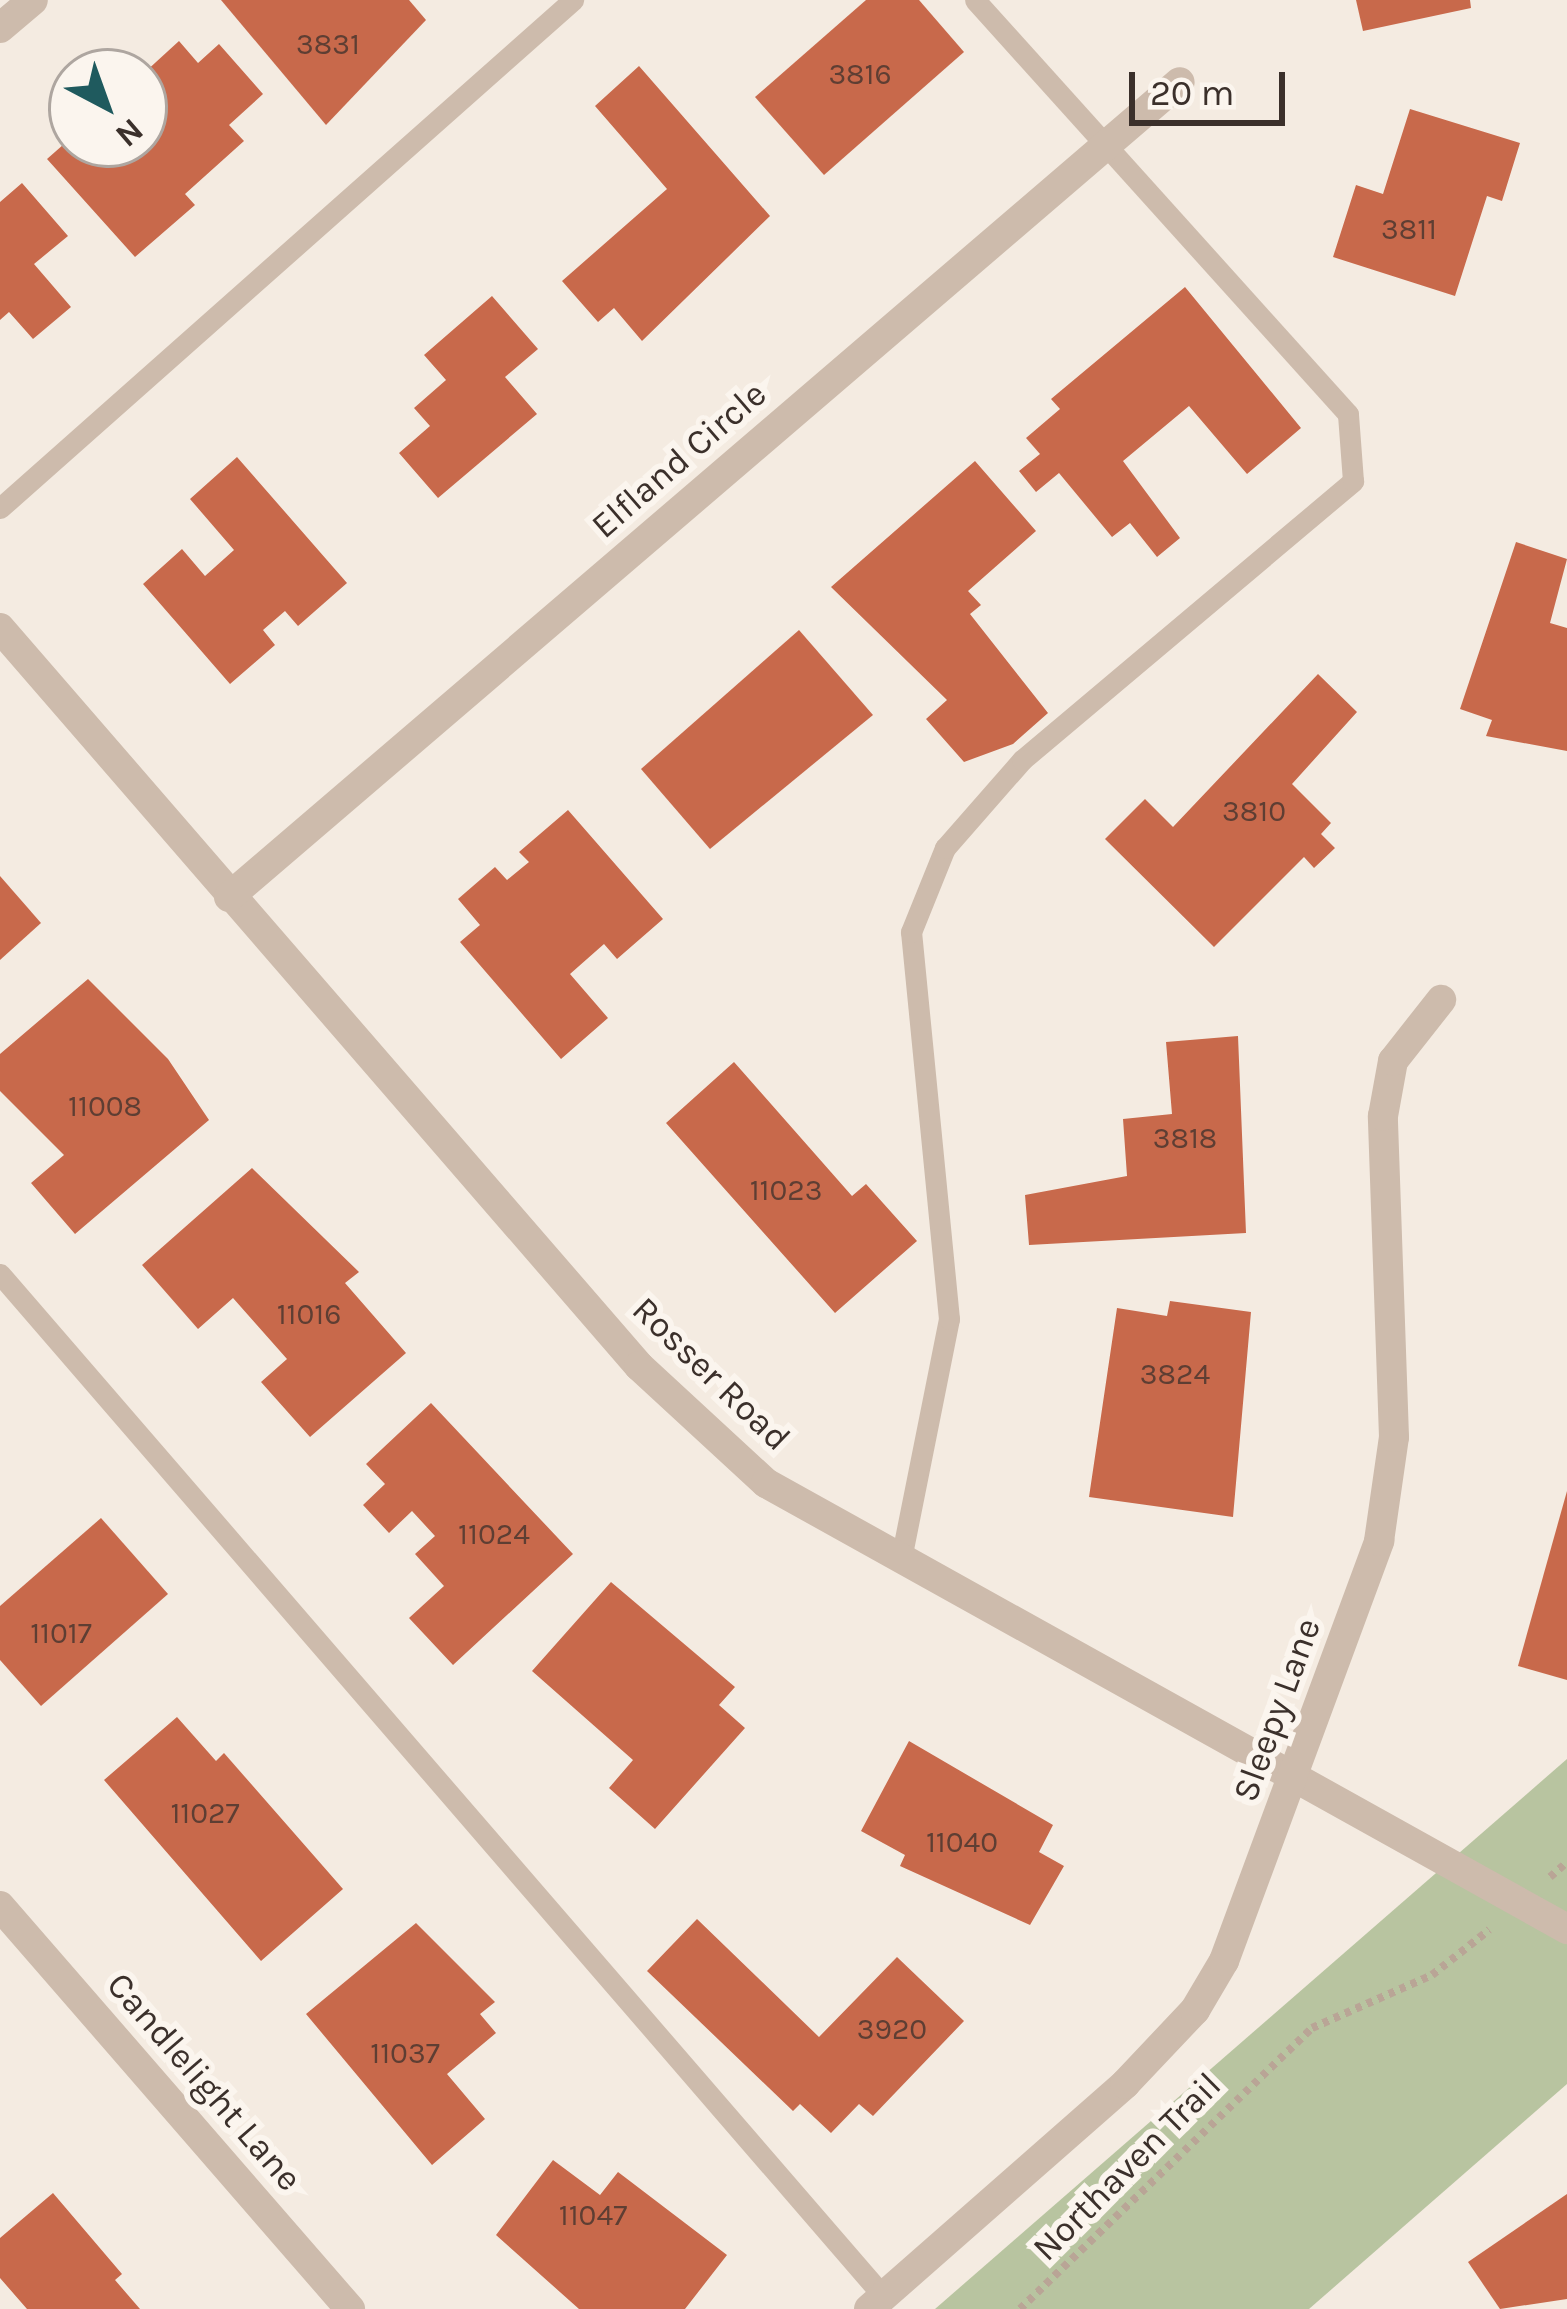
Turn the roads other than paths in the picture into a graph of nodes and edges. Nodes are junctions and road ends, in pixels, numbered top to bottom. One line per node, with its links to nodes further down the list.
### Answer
1 (32, 0): 4 (street)
2 (573, 0): 7 (lane)
3 (975, 0): 6 (lane)
4 (0, 28)
5 (1180, 82): 6 (street, Elfland Circle)
6 (1108, 145): 9 (street, Elfland Circle); 12 (lane)
7 (0, 508)
8 (0, 628): 9 (street, Rosser Road)
9 (229, 897): 12 (street, Rosser Road)
10 (1441, 1000): 13 (street, Sleepy Lane)
11 (0, 1274): 16 (lane)
12 (901, 1559): 13 (street, Rosser Road)
13 (1293, 1782): 15 (street, Rosser Road); 16 (street, Sleepy Lane)
14 (0, 1906): 17 (street, Candlelight Lane)
15 (1567, 1929)
16 (876, 2303)
17 (350, 2309)

